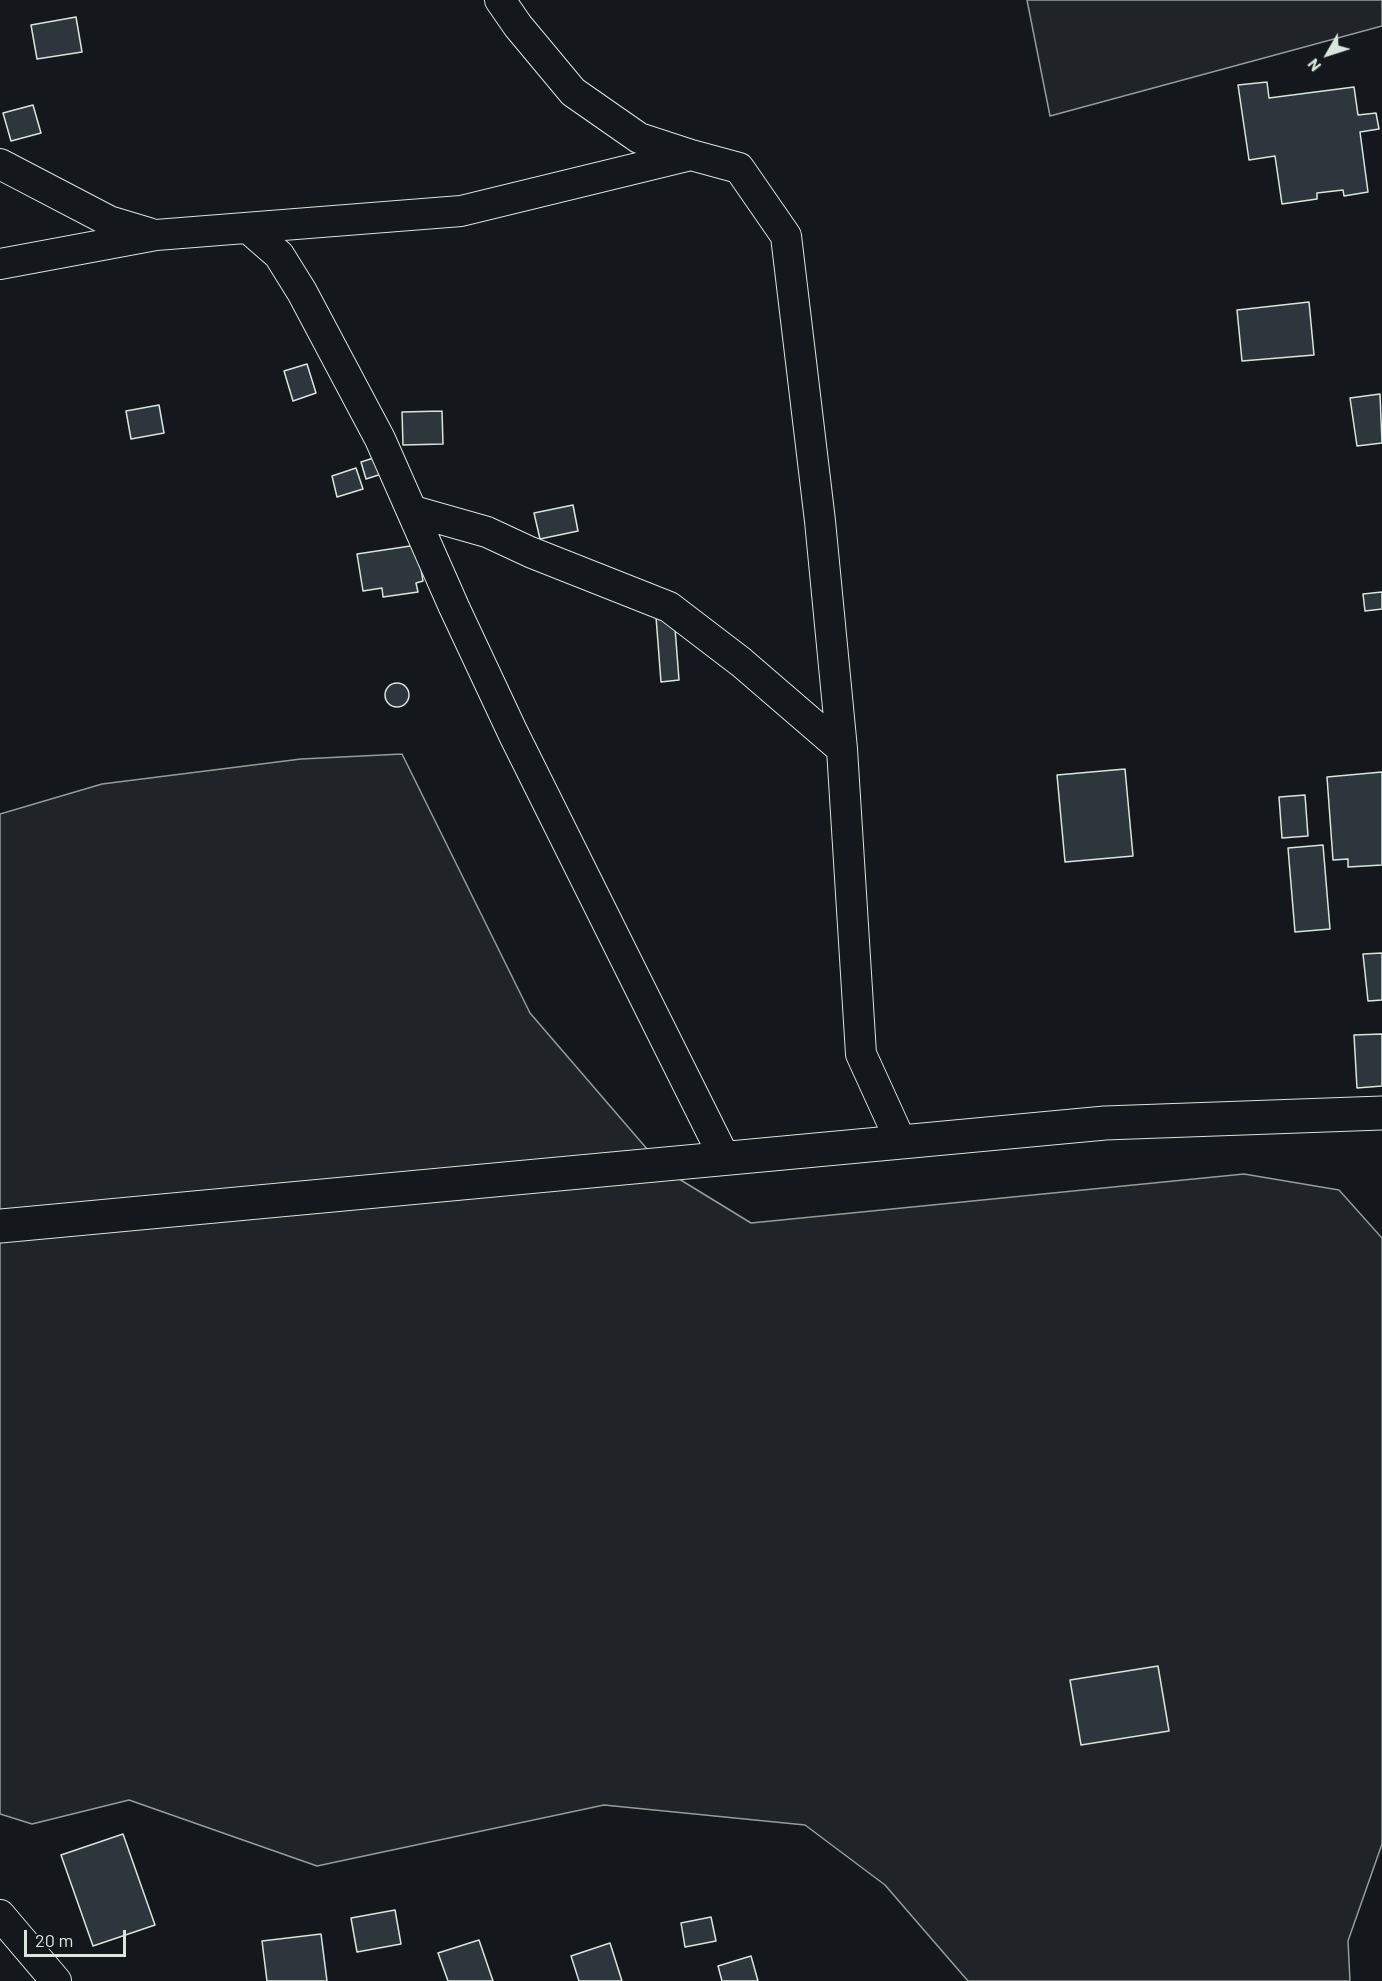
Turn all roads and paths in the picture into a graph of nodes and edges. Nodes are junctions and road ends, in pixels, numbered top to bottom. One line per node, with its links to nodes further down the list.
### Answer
1 (500, 0): 2 (street)
2 (691, 155): 4 (street); 8 (street)
3 (0, 164): 5 (street)
4 (248, 228): 5 (street); 7 (street)
5 (156, 235): 6 (street)
6 (0, 264)
7 (413, 511): 8 (street); 11 (street)
8 (842, 748): 10 (street)
9 (1382, 1113): 10 (main road)
10 (901, 1142): 11 (main road)
11 (725, 1159): 12 (main road)
12 (0, 1226)
13 (0, 1915): 14 (street)
14 (56, 1981)

